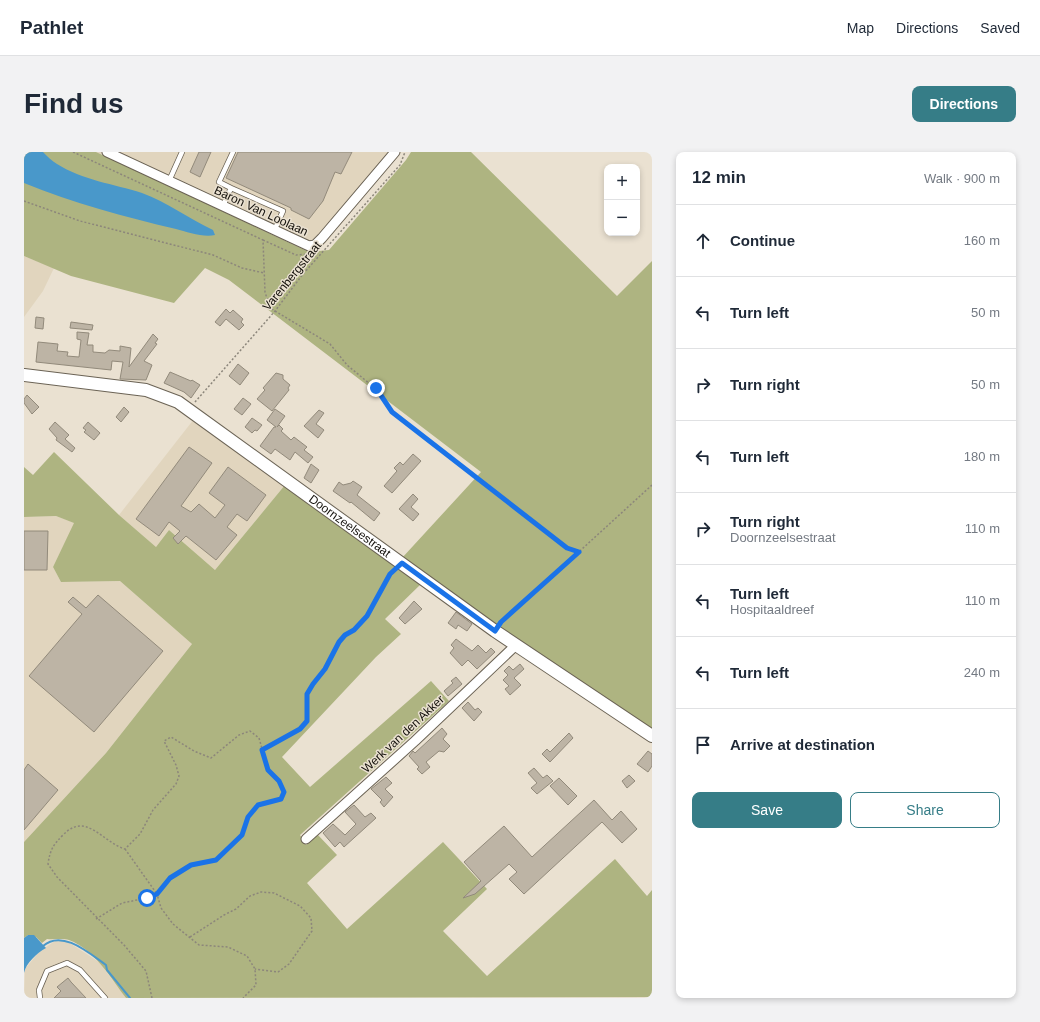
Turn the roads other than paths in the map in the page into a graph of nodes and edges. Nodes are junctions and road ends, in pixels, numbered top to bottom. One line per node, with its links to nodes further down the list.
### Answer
1 (108, 152): 5 (street, Baron Van Loolaan)
2 (182, 152): 5 (lane)
3 (233, 152): 6 (lane)
4 (395, 152): 8 (street, Baron Van Loolaan)
5 (169, 181): 7 (street, Baron Van Loolaan)
6 (231, 188): 7 (lane); 8 (lane)
7 (222, 206): 8 (street, Baron Van Loolaan)
8 (274, 231)
9 (24, 375): 10 (main road, Doornzeelsestraat)
10 (516, 645): 11 (main road, Doornzeelsestraat); 12 (street, Werk van den Akker)
11 (652, 736)
12 (306, 839)
13 (40, 998): 14 (lane)
14 (105, 998)

